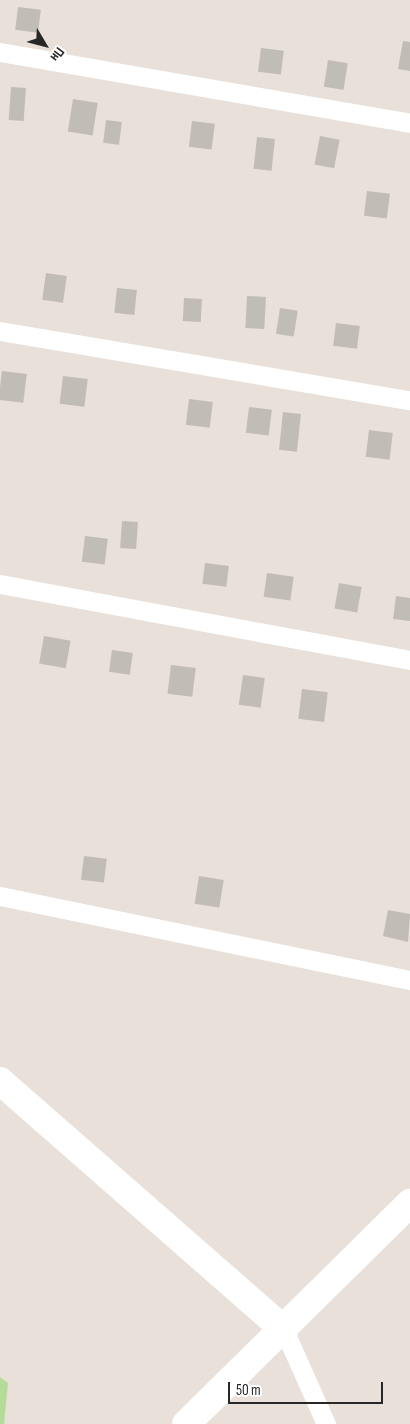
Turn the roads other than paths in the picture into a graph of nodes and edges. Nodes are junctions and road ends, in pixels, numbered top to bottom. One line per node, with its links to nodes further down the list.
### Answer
1 (0, 52): 2 (street)
2 (410, 123)
3 (0, 331): 4 (street)
4 (410, 400)
5 (0, 584): 6 (street)
6 (410, 660)
7 (0, 896): 8 (street)
8 (410, 980)
9 (0, 1080): 11 (street)
10 (410, 1204): 11 (street)
11 (284, 1330): 12 (street); 13 (street)
12 (186, 1424)
13 (326, 1424)

